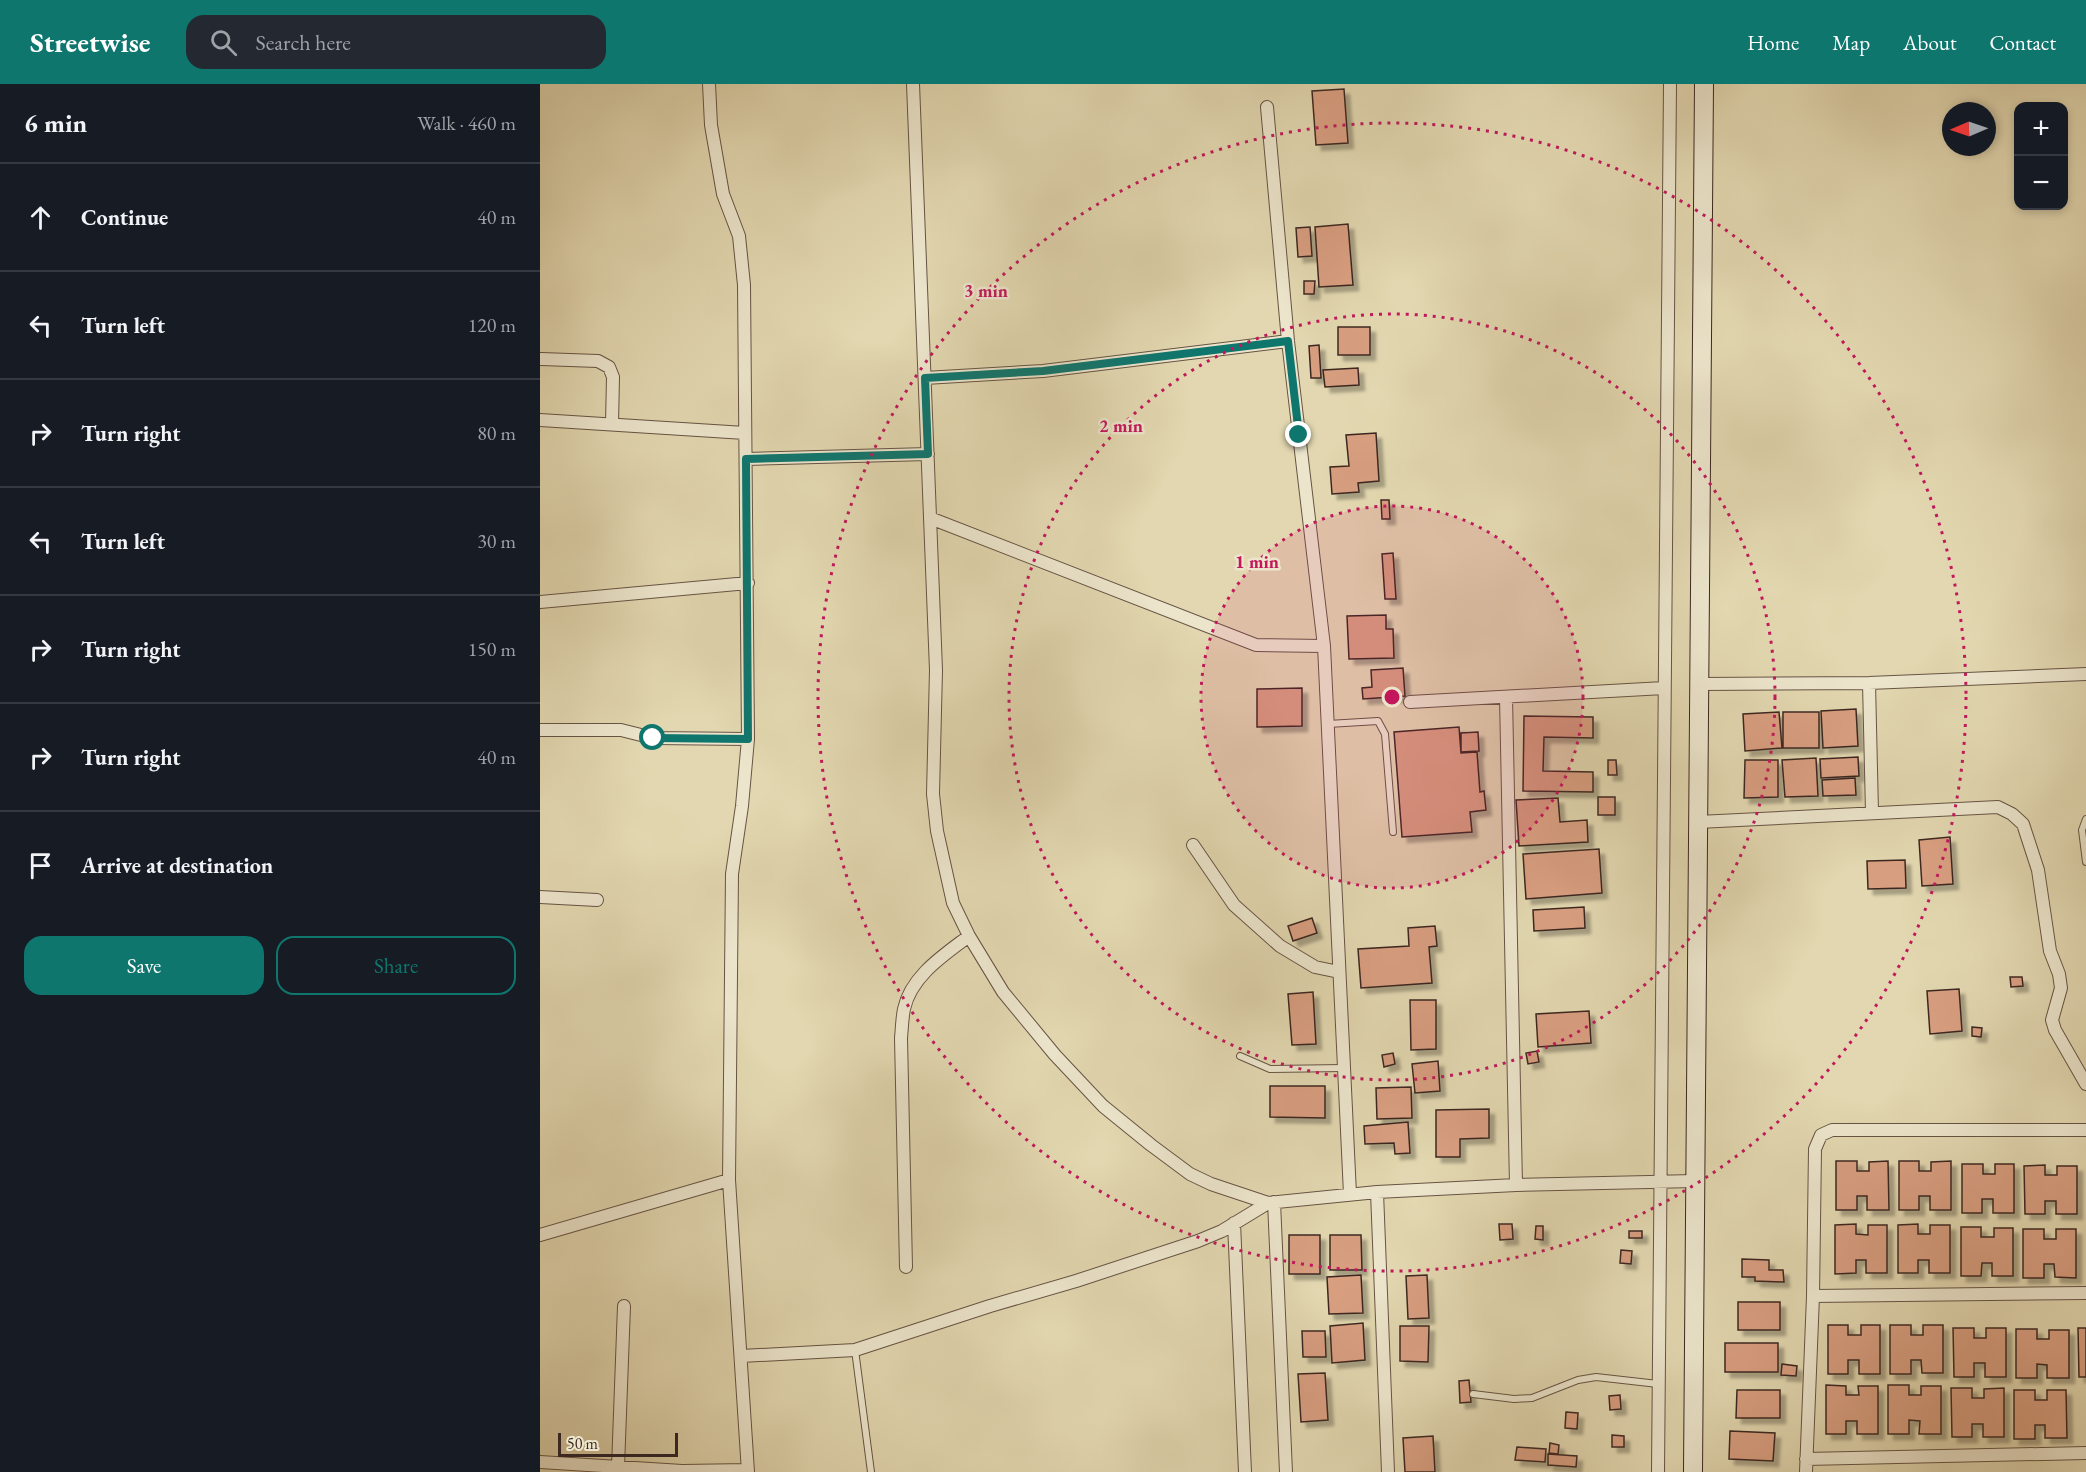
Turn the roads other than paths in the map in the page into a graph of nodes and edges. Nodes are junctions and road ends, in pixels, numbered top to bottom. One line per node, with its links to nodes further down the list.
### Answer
1 (709, 84): 11 (street)
2 (913, 84): 8 (street)
3 (1670, 84): 21 (street)
4 (1704, 84): 20 (main road)
5 (1267, 107): 6 (street)
6 (1288, 341): 8 (street); 17 (street)
7 (541, 360): 10 (street)
8 (925, 378): 12 (street)
9 (540, 420): 10 (street)
10 (612, 424): 11 (street)
11 (745, 433): 13 (street)
12 (928, 454): 13 (street); 14 (street)
13 (746, 459): 15 (street)
14 (930, 518): 17 (street); 35 (street)
15 (747, 583): 16 (street); 26 (street)
16 (540, 602)
17 (1324, 646): 24 (street)
18 (2086, 674): 19 (street)
19 (1869, 683): 20 (street); 27 (street)
20 (1699, 684): 29 (main road)
21 (1664, 688): 22 (street); 43 (street)
22 (1506, 697): 23 (street); 44 (street)
23 (1410, 702)
24 (1328, 724): 30 (lane); 36 (street)
25 (540, 730): 26 (street)
26 (748, 739): 41 (street)
27 (1872, 812): 29 (street); 39 (street)
28 (2086, 819): 32 (lane)
29 (1698, 822): 42 (main road)
30 (1393, 832)
31 (1193, 845): 36 (street)
32 (2086, 862)
33 (540, 897): 34 (street)
34 (597, 900)
35 (969, 936): 47 (street); 50 (street)
36 (1340, 972): 38 (street)
37 (1240, 1056): 38 (lane)
38 (1344, 1068): 46 (street)
39 (2086, 1084)
40 (2086, 1130): 52 (street)
41 (729, 1180): 49 (street); 55 (street)
42 (1695, 1180): 43 (street); 69 (main road)
43 (1660, 1181): 44 (street); 56 (street)
44 (1516, 1185): 45 (street)
45 (1377, 1192): 46 (street); 67 (street)
46 (1350, 1194): 47 (street)
47 (1271, 1203): 48 (street); 66 (street)
48 (1234, 1223): 54 (street); 65 (street)
49 (540, 1235)
50 (906, 1267)
51 (2086, 1293): 52 (street)
52 (1813, 1296): 60 (street)
53 (624, 1306): 61 (street)
54 (855, 1350): 55 (street); 64 (lane)
55 (741, 1356): 62 (street)
56 (1658, 1384): 57 (lane); 68 (street)
57 (1473, 1394)
58 (2086, 1453): 60 (street)
59 (540, 1462): 61 (street)
60 (1806, 1466)
61 (618, 1467): 63 (street)
62 (748, 1471): 63 (street)
63 (682, 1472)
64 (871, 1472)
65 (1245, 1472)
66 (1286, 1472)
67 (1388, 1472)
68 (1658, 1472)
69 (1693, 1472)

